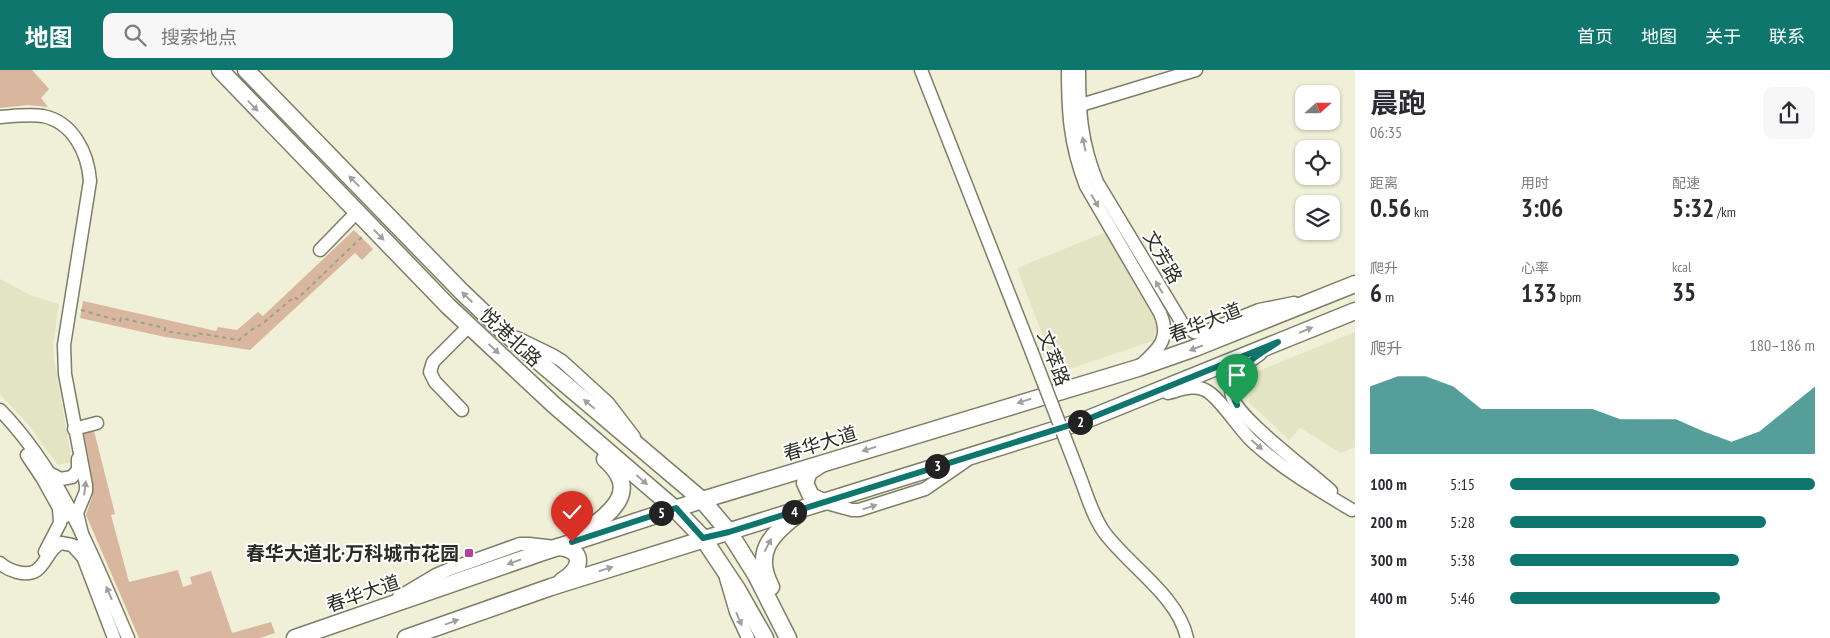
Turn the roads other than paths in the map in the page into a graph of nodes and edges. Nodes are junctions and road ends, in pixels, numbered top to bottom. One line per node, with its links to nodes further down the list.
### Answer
1 (220, 70): 9 (main road, 悦港北路, one-way to 9)
2 (246, 70): 27 (main road, 悦港北路, one-way to 2)
3 (921, 70): 50 (street, 文萃路, bridge)
4 (1068, 70): 7 (street, 文芳路)
5 (1079, 70): 7 (street, 文芳路)
6 (1196, 70): 7 (street)
7 (1074, 107): 12 (street, 文芳路, one-way to 7); 16 (street, 文芳路, one-way to 16)
8 (0, 117): 23 (street)
9 (357, 212): 10 (street); 14 (main road, 悦港北路, one-way to 14)
10 (320, 250)
11 (1355, 284): 12 (main road, 春华大道)
12 (1319, 298): 16 (main road, 春华大道, one-way to 16)
13 (1355, 311): 15 (main road, one-way to 13)
14 (469, 326): 18 (main road, 悦港北路, one-way to 18); 20 (street)
15 (1278, 342): 17 (main road); 32 (street)
16 (1138, 368): 25 (main road, 春华大道, one-way to 25)
17 (1129, 402): 28 (main road, one-way to 17); 32 (street, one-way to 32)
18 (554, 405): 30 (main road, 悦港北路, one-way to 30); 36 (main road)
19 (0, 410): 26 (street)
20 (462, 410)
21 (97, 421): 23 (street)
22 (0, 422): 29 (street)
23 (74, 426): 24 (street)
24 (77, 442): 26 (street); 34 (street, one-way to 24)
25 (824, 462): 27 (main road, 春华大道); 28 (main road)
26 (51, 474): 34 (street)
27 (702, 500): 30 (main road, 春华大道); 33 (main road, 悦港北路)
28 (823, 502): 31 (main road)
29 (59, 506): 37 (street); 40 (street)
30 (676, 508): 35 (main road, 悦港北路); 36 (main road, 春华大道)
31 (805, 508): 33 (main road); 49 (main road, one-way to 31)
32 (1354, 512)
33 (729, 532): 35 (main road); 48 (main road, 悦港北路)
34 (82, 534): 43 (street, one-way to 34)
35 (703, 538): 39 (main road, 悦港北路); 41 (main road, one-way to 35)
36 (565, 545): 41 (main road); 44 (main road, 春华大道, one-way to 44)
37 (85, 560): 40 (street); 42 (street)
38 (0, 562): 40 (street)
39 (722, 566): 46 (street, one-way to 46); 47 (main road, 悦港北路)
40 (20, 573)
41 (551, 587): 45 (main road, one-way to 41)
42 (114, 638)
43 (128, 638)
44 (295, 638)
45 (406, 638)
46 (748, 638)
47 (765, 638)
48 (788, 638)
49 (796, 638)
50 (1187, 638)

